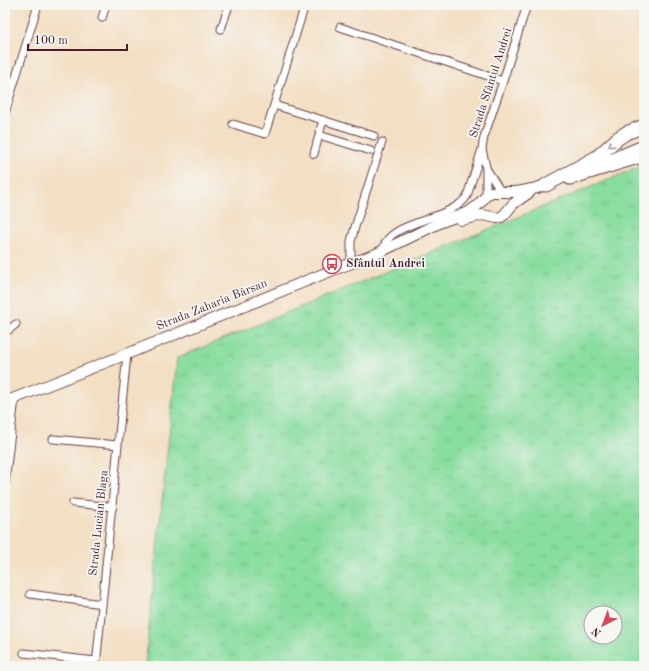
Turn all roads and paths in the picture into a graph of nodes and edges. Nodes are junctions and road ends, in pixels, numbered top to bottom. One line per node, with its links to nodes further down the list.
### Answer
1 (38, 5): 11 (street)
2 (106, 5): 6 (street)
3 (229, 5): 8 (street)
4 (305, 5): 10 (street)
5 (527, 5): 9 (street, Strada Sfântul Andrei)
6 (102, 18)
7 (340, 27): 9 (street)
8 (221, 29)
9 (503, 82): 19 (street, Strada Sfântul Andrei)
10 (274, 105): 12 (street); 13 (street)
11 (5, 113)
12 (323, 120): 15 (street); 16 (street)
13 (233, 124)
14 (644, 126): 24 (highway, one-way to 24)
15 (319, 135): 20 (street); 21 (street)
16 (374, 136)
17 (382, 142): 31 (street)
18 (644, 145): 24 (main road)
19 (482, 149): 23 (street, Strada Sfântul Andrei); 30 (street)
20 (371, 151)
21 (314, 154)
22 (644, 155): 24 (highway)
23 (486, 167): 25 (street, Strada Sfântul Andrei); 26 (street, Strada Sfântul Andrei)
24 (541, 187): 25 (main road); 27 (main road)
25 (502, 193): 26 (main road); 27 (main road)
26 (484, 198): 28 (main road); 29 (main road)
27 (509, 208): 28 (main road)
28 (488, 216): 29 (main road)
29 (427, 230): 30 (main road, Strada Zaharia Bârsan)
30 (383, 251): 31 (main road, Strada Zaharia Bârsan)
31 (351, 263): 34 (main road, Strada Zaharia Bârsan)
32 (16, 324): 33 (street)
33 (5, 333)
34 (127, 354): 35 (main road, Strada Zaharia Bârsan); 37 (street, Strada Lucian Blaga)
35 (10, 400): 38 (street)
36 (53, 438): 37 (street)
37 (118, 445): 40 (street, Strada Lucian Blaga)
38 (5, 483)
39 (72, 503): 40 (street)
40 (113, 507): 42 (street, Strada Lucian Blaga)
41 (30, 594): 42 (street)
42 (102, 604): 44 (street, Strada Lucian Blaga)
43 (24, 653): 44 (street, Strada Lucian Blaga)
44 (96, 664)

